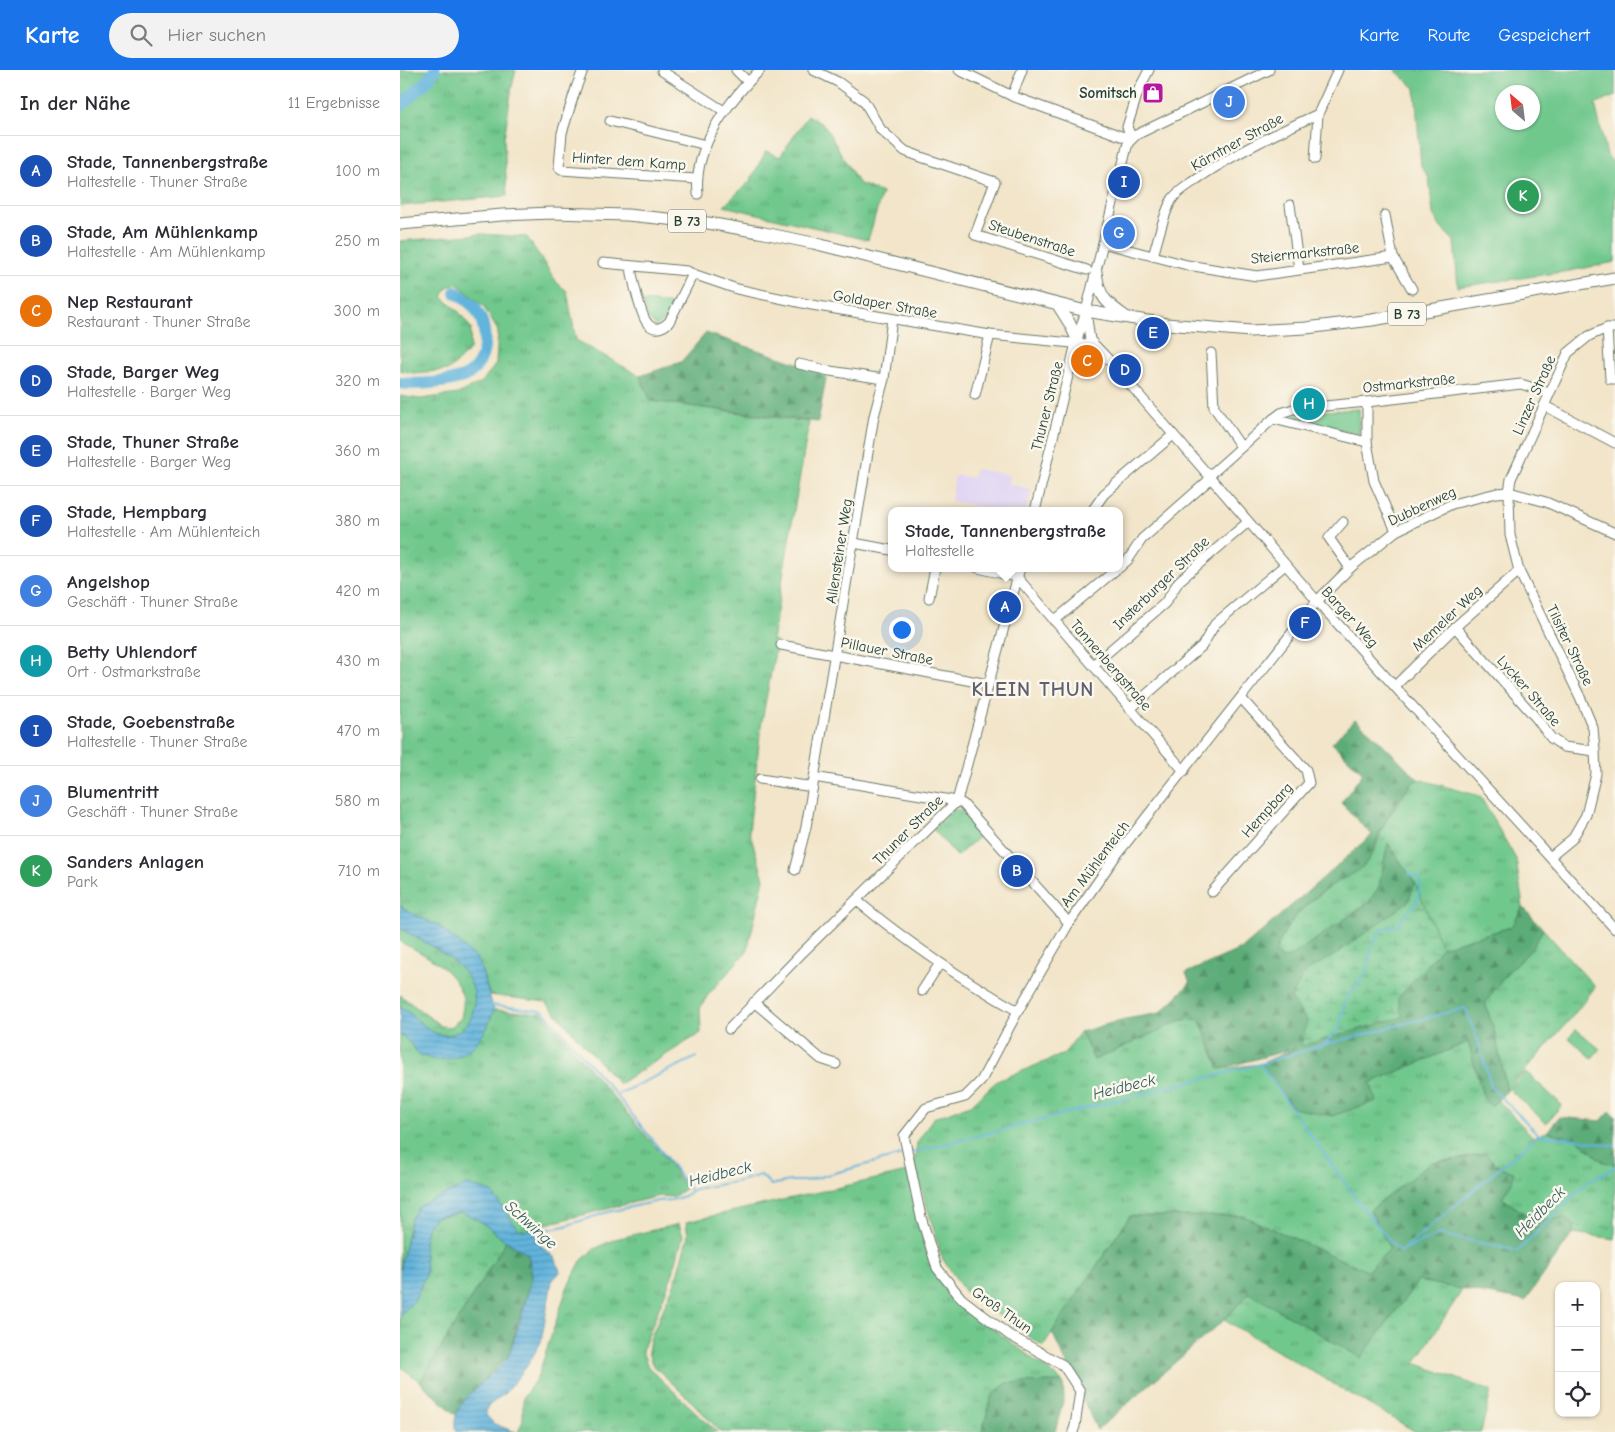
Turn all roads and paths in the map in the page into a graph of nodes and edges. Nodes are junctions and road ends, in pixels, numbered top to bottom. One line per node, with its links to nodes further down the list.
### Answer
1 (583, 70): 19 (street, Hinter dem Kamp)
2 (736, 70): 11 (street)
3 (760, 70): 11 (street)
4 (813, 70): 30 (street, Steubenstraße)
5 (958, 70): 12 (street)
6 (1022, 70): 12 (street)
7 (1149, 70): 16 (street)
8 (1269, 70): 16 (street)
9 (1338, 70): 14 (street)
10 (662, 71): 13 (street)
11 (748, 82): 13 (street)
12 (1012, 96): 16 (street)
13 (724, 111): 17 (street)
14 (1318, 114): 18 (street); 25 (street, Kärntner Straße)
15 (610, 121): 17 (street)
16 (1132, 138): 24 (street, Thuner Straße)
17 (706, 145): 19 (street)
18 (1315, 159)
19 (696, 179): 20 (street)
20 (698, 194)
21 (1290, 205): 29 (street)
22 (1385, 215): 26 (street)
23 (400, 224): 34 (main road, B 73)
24 (1103, 243): 25 (street, Steiermarkstraße); 30 (street, Thuner Straße)
25 (1153, 256): 29 (street, Steiermarkstraße)
26 (1393, 257): 29 (street, Steiermarkstraße); 33 (street)
27 (603, 263): 28 (street, Goldaper Straße)
28 (631, 266): 31 (street, Goldaper Straße); 31 (street)
29 (1299, 269)
30 (1091, 271): 35 (street, Thuner Straße); 36 (main road)
31 (693, 274): 37 (street, Goldaper Straße)
32 (1615, 278): 36 (main road, B 73)
33 (1412, 289)
34 (1058, 305): 35 (main road, B 73); 40 (main road)
35 (1086, 311): 36 (main road, B 73); 40 (street, Thuner Straße); 41 (street)
36 (1127, 318)
37 (892, 319): 39 (street, Goldaper Straße); 44 (street, Allensteiner Weg)
38 (1611, 328): 45 (street); 46 (street, Linzer Straße)
39 (990, 335): 40 (street, Goldaper Straße); 47 (street)
40 (1076, 341): 41 (street, Goldaper Straße); 57 (street, Thuner Straße)
41 (1093, 344): 51 (street, Barger Weg)
42 (1211, 353): 54 (street)
43 (799, 364): 44 (street)
44 (884, 379): 63 (street, Allensteiner Weg)
45 (1615, 379)
46 (1549, 392): 48 (street, Ostmarkstraße); 49 (street, Linzer Straße)
47 (975, 396)
48 (1367, 402): 50 (street, Ostmarkstraße); 52 (street)
49 (1545, 406): 53 (street); 56 (street, Linzer Straße)
50 (1273, 419): 52 (street); 54 (street, Ostmarkstraße)
51 (1173, 435): 55 (street, Barger Weg); 58 (street)
52 (1367, 442): 61 (street)
53 (1615, 443)
54 (1241, 448): 55 (street, Ostmarkstraße)
55 (1209, 476): 59 (street, Barger Weg); 65 (street, Ostmarkstraße)
56 (1509, 492): 61 (street, Dubbenweg); 62 (street, Dubbenweg); 68 (street, Tilsiter Straße)
57 (1036, 507)
58 (1095, 507)
59 (1248, 522): 66 (street, Barger Weg); 78 (street, Insterburger Straße)
60 (1343, 522): 67 (street)
61 (1396, 531): 67 (street, Dubbenweg)
62 (1615, 533)
63 (854, 543): 64 (street); 77 (street, Allensteiner Weg)
64 (888, 549)
65 (1123, 564)
66 (1286, 565): 73 (street, Barger Weg); 82 (street)
67 (1350, 568): 73 (street, Dubbenweg)
68 (1519, 570): 75 (street, Memeler Weg); 83 (street, Tilsiter Straße)
69 (934, 572): 72 (street)
70 (1113, 572): 74 (street, Ostmarkstraße)
71 (1018, 573): 74 (street, Tannenbergstraße); 79 (street, Thuner Straße)
72 (929, 598)
73 (1316, 601): 80 (street, Barger Weg); 81 (street, Am Mühlenteich)
74 (1054, 621): 78 (street, Tannenbergstraße)
75 (1455, 627): 80 (street, Memeler Weg); 83 (street, Lycker Straße)
76 (781, 645): 77 (street, Pillauer Straße)
77 (835, 655): 79 (street, Pillauer Straße); 85 (street, Allensteiner Weg)
78 (1093, 665): 82 (street, Tannenbergstraße)
79 (988, 684): 88 (street, Thuner Straße)
80 (1395, 686): 89 (street, Barger Weg)
81 (1241, 698): 84 (street, Am Mühlenteich); 91 (street, Hempbarg)
82 (1130, 708): 84 (street, Tannenbergstraße)
83 (1595, 751): 89 (street, Tilsiter Straße)
84 (1184, 771): 93 (street, Am Mühlenteich)
85 (814, 777): 87 (street, Allensteiner Weg); 88 (street)
86 (760, 779): 87 (street)
87 (813, 787): 90 (street, Allensteiner Weg)
88 (957, 801): 92 (street, Thuner Straße); 93 (street)
89 (1550, 857): 94 (street, Barger Weg)
90 (795, 870)
91 (1212, 892)
92 (856, 900): 95 (street); 97 (street, Thuner Straße)
93 (1069, 923): 98 (street, Am Mühlenteich)
94 (1615, 928)
95 (940, 963): 96 (street); 98 (street)
96 (922, 991)
97 (754, 1002): 99 (street, Thuner Straße); 100 (street)
98 (1018, 1011): 101 (street, Am Mühlenteich)
99 (729, 1029)
100 (836, 1064)
101 (904, 1136): 102 (street, Groß Thun)
102 (1073, 1432)

